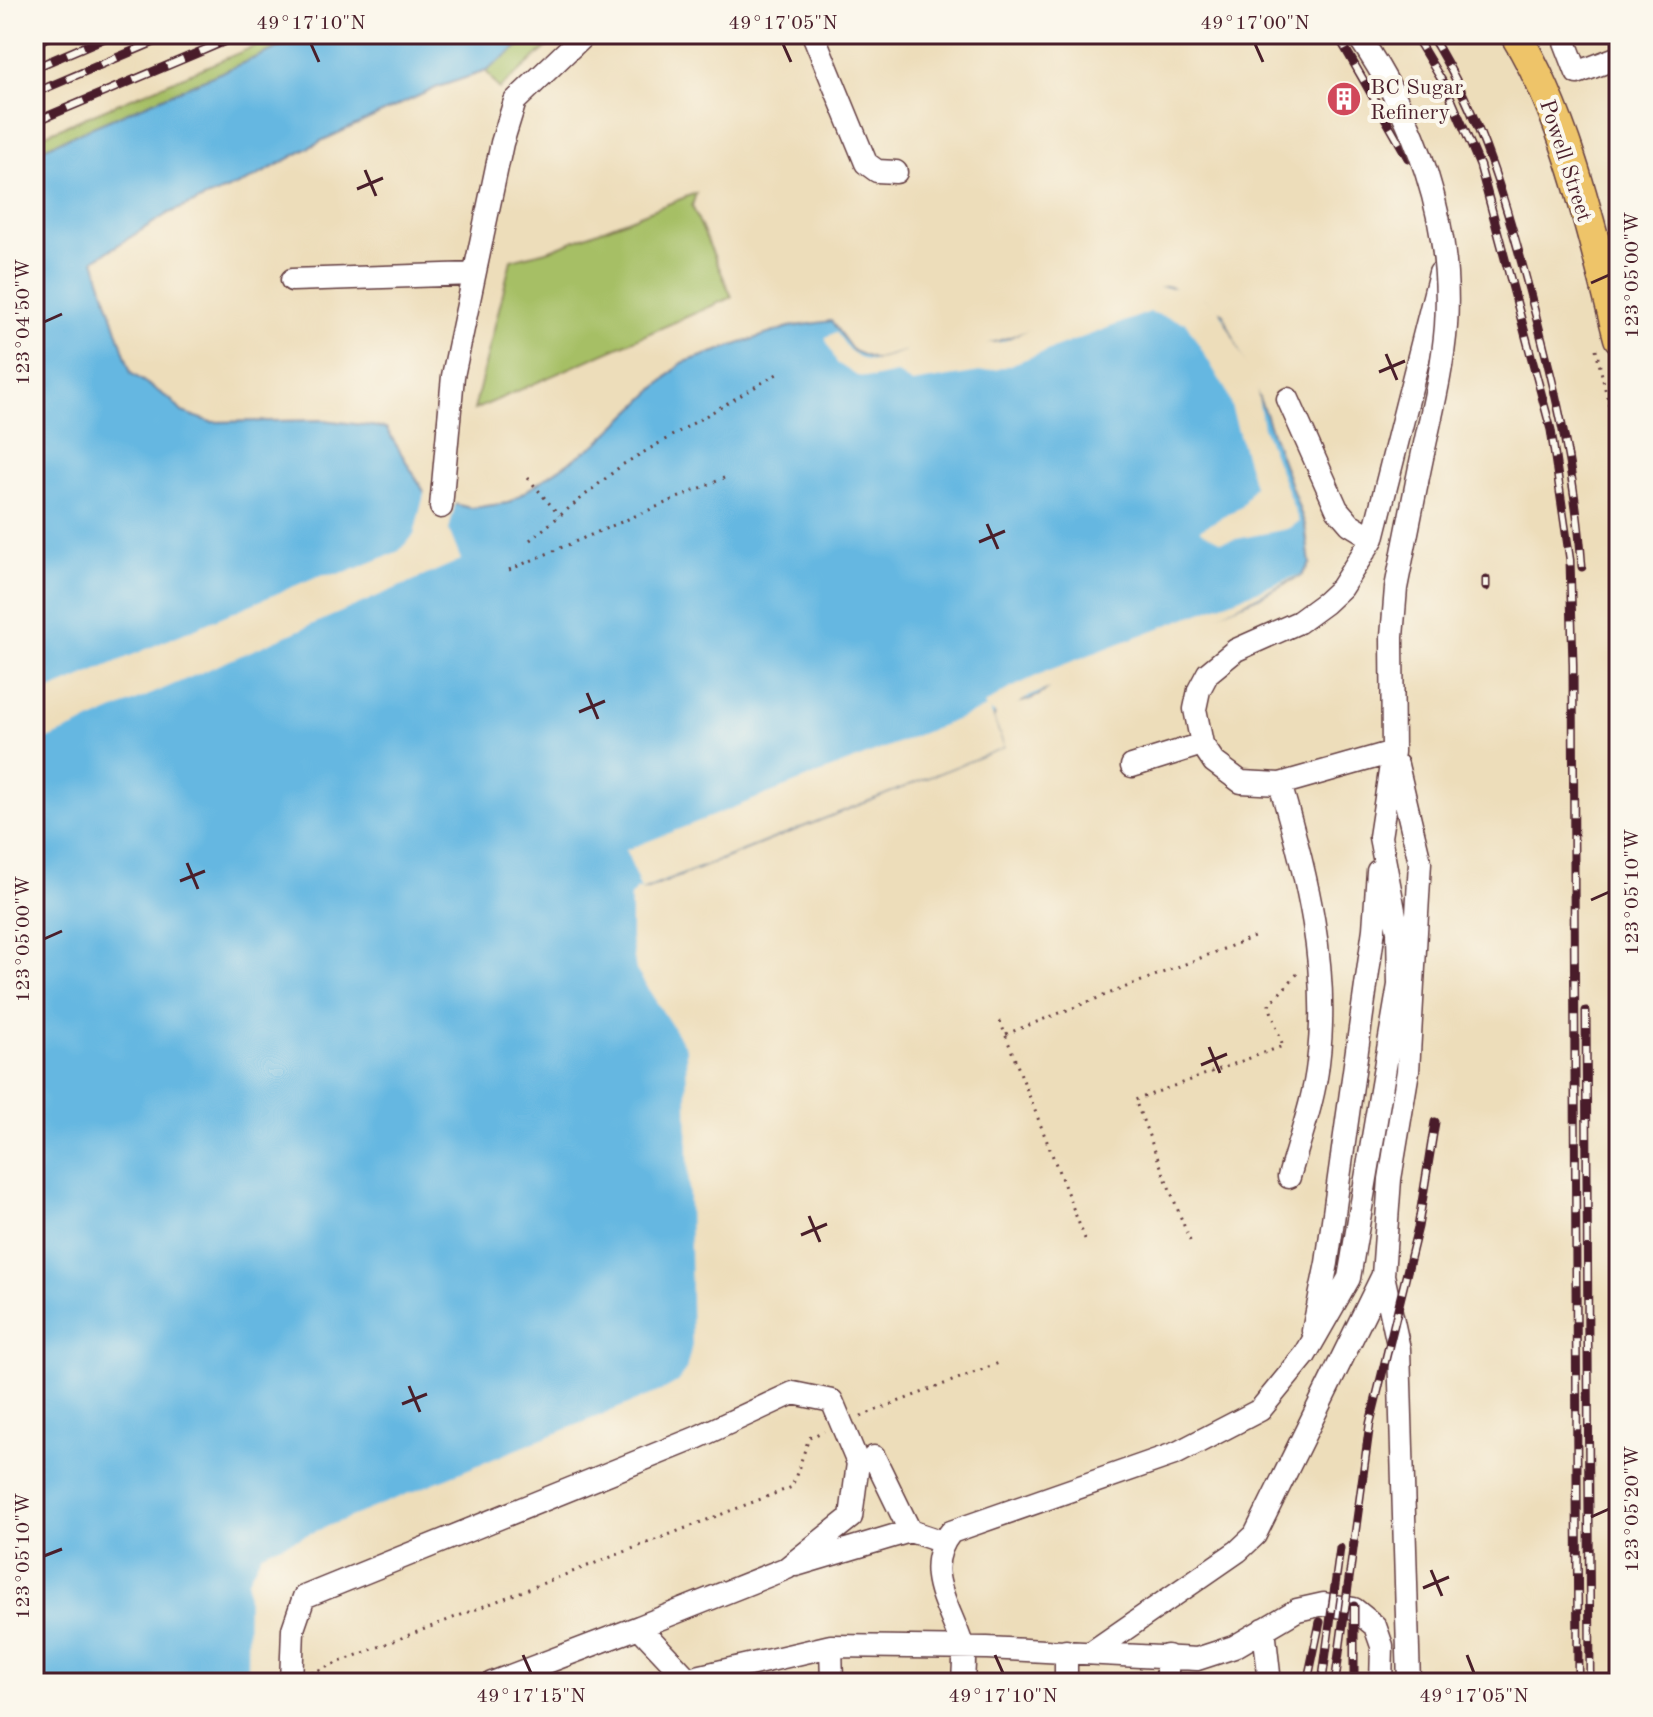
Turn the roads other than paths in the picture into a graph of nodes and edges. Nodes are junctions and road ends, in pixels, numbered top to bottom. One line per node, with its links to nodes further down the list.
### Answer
1 (585, 34): 8 (street)
2 (813, 34): 7 (street)
3 (1360, 34): 13 (street); 15 (street, bridge)
4 (1515, 34): 10 (main road, Powell Street)
5 (1562, 34): 6 (street)
6 (1619, 57)
7 (896, 172)
8 (474, 274): 9 (street); 12 (street)
9 (292, 280)
10 (1619, 338)
11 (1288, 399): 13 (street)
12 (441, 507)
13 (1373, 538): 14 (street)
14 (1202, 744): 16 (street); 17 (street)
15 (1393, 752): 17 (street); 18 (street); 20 (street)
16 (1132, 766)
17 (1280, 784): 19 (street)
18 (1380, 837): 21 (street); 21 (street); 21 (street)
19 (1289, 1177)
20 (1383, 1275): 31 (street); 43 (street)
21 (1305, 1355): 24 (street)
22 (874, 1457): 23 (street)
23 (910, 1531): 24 (street); 25 (street)
24 (943, 1542): 29 (street)
25 (787, 1568): 26 (street); 33 (street)
26 (639, 1627): 34 (street); 35 (street)
27 (1264, 1629): 32 (street); 41 (street); 42 (street)
28 (831, 1646): 29 (street); 35 (street); 37 (street)
29 (963, 1648): 30 (street); 38 (street)
30 (1066, 1651): 31 (street); 39 (street)
31 (1092, 1652): 32 (street)
32 (1167, 1656): 40 (street)
33 (301, 1678)
34 (514, 1678): 36 (street)
35 (688, 1681)
36 (492, 1683)
37 (832, 1683)
38 (963, 1683)
39 (1066, 1683)
40 (1167, 1683)
41 (1270, 1683)
42 (1381, 1683)
43 (1409, 1683)

